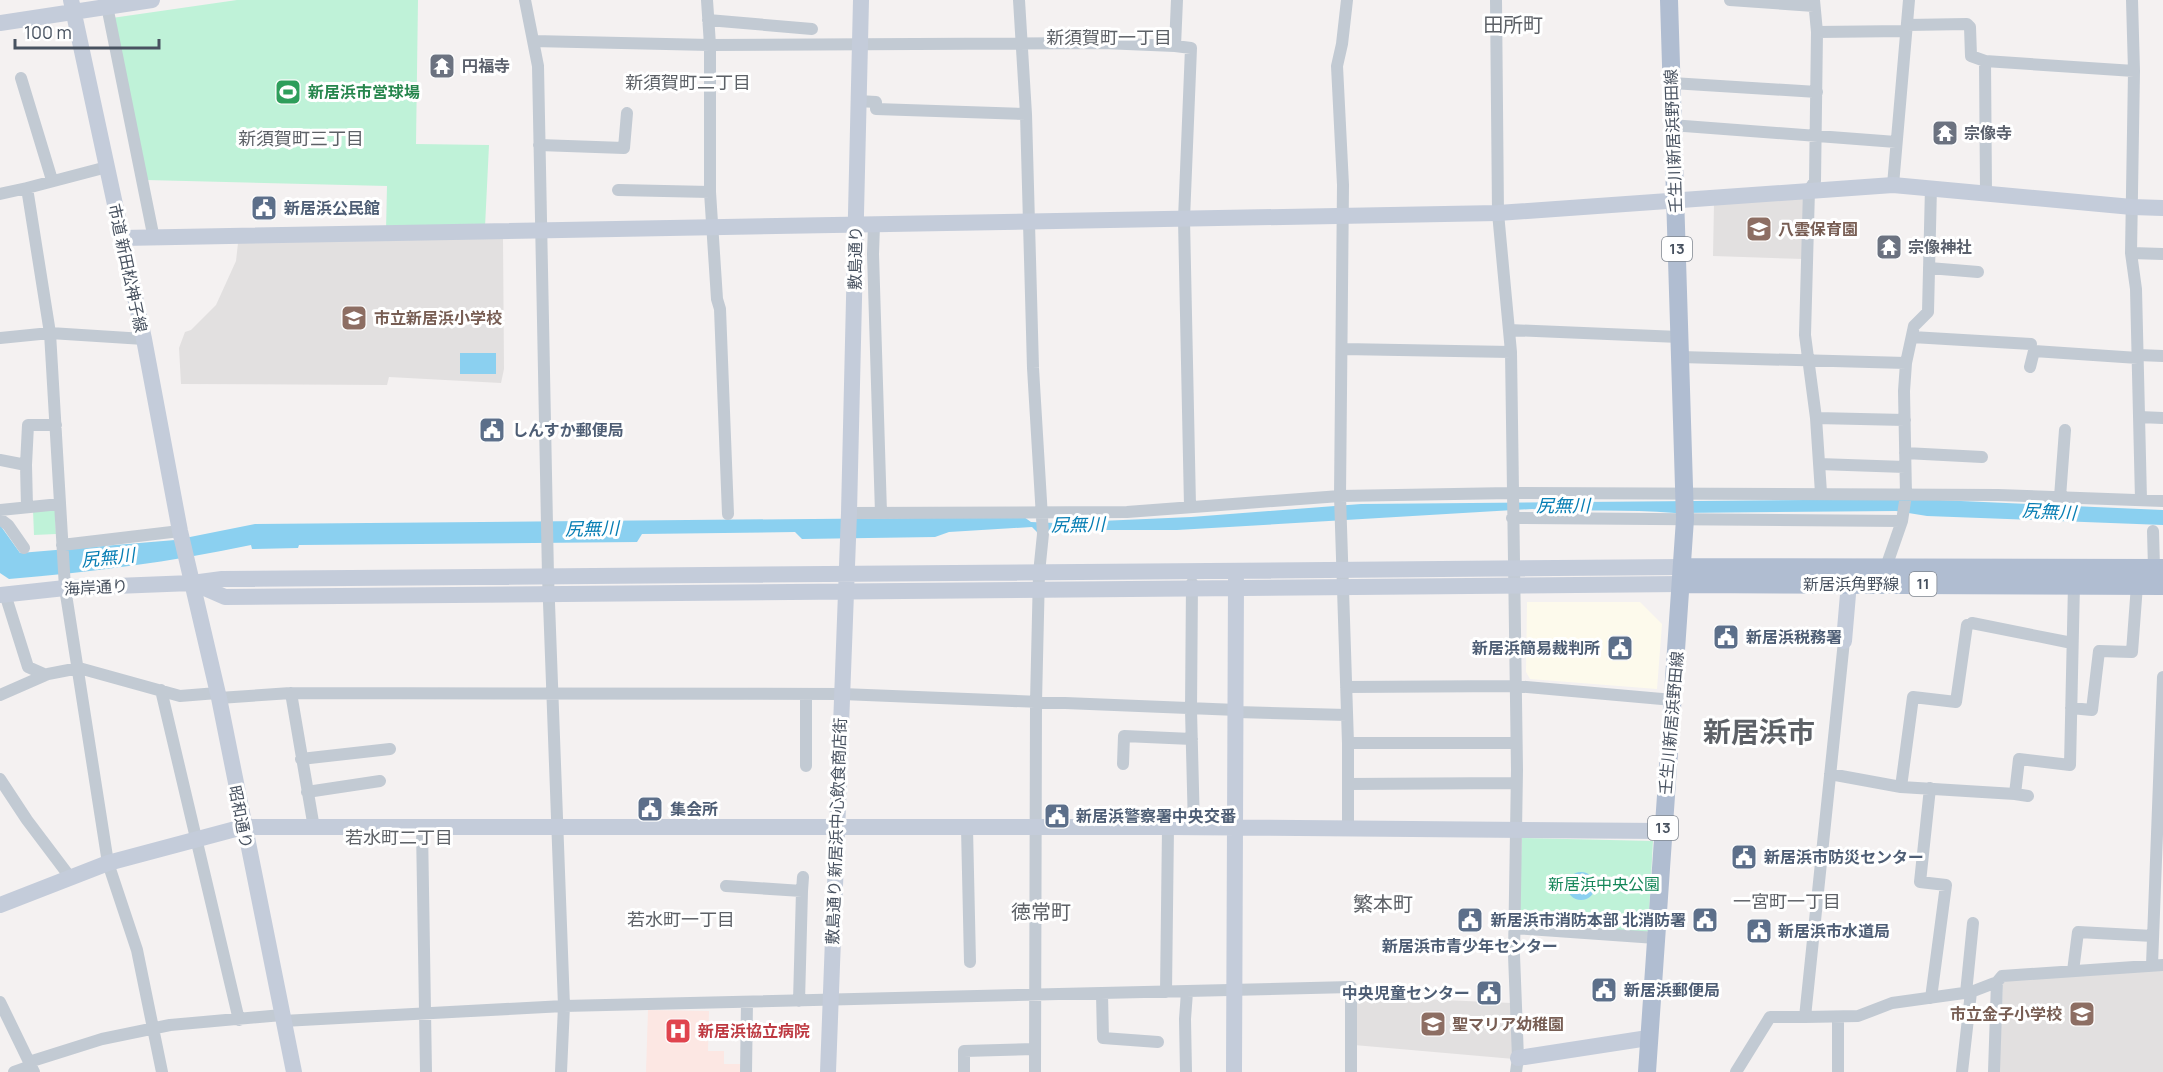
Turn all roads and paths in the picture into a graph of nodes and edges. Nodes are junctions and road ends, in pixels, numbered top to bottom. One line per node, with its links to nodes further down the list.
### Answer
1 (152, 0): 15 (street)
2 (525, 0): 21 (street)
3 (707, 0): 16 (street)
4 (861, 0): 22 (street, 敷島通り)
5 (1019, 0): 23 (street)
6 (1177, 0): 25 (street)
7 (1347, 0): 52 (street)
8 (1496, 0): 51 (street)
9 (1670, 0): 29 (main road, 壬生川新居浜野田線 / 13)
10 (1730, 0): 13 (street)
11 (1909, 0): 18 (street)
12 (2132, 0): 27 (street)
13 (1814, 3): 20 (street)
14 (73, 6): 15 (street); 17 (street); 38 (street, 市道 新田松神子線)
15 (107, 6): 60 (street)
16 (708, 20): 19 (street); 24 (street)
17 (0, 22)
18 (1906, 28): 20 (street); 26 (street); 36 (street)
19 (812, 29)
20 (1817, 32): 30 (street)
21 (533, 41): 24 (street); 37 (street)
22 (860, 44): 23 (street); 24 (street); 31 (street, 敷島通り)
23 (1020, 44): 25 (street); 33 (street)
24 (710, 45): 45 (street)
25 (1175, 46): 53 (street)
26 (1985, 61): 27 (street); 46 (street)
27 (2134, 71): 49 (street)
28 (21, 78): 39 (street)
29 (1672, 83): 30 (street); 34 (main road, 壬生川新居浜野田線 / 13)
30 (1816, 92): 35 (street)
31 (858, 101): 33 (street); 56 (street, 敷島通り)
32 (627, 113): 37 (street)
33 (1026, 114): 54 (street)
34 (1671, 125): 35 (street); 48 (main road, 壬生川新居浜野田線 / 13)
35 (1815, 135): 36 (street); 44 (street)
36 (1896, 142): 40 (street)
37 (539, 146): 58 (street)
38 (107, 168): 39 (street); 59 (street, 市道 新田松神子線)
39 (52, 180): 42 (street)
40 (1893, 184): 41 (street); 44 (street)
41 (1931, 187): 46 (street); 63 (street)
42 (27, 188): 47 (street); 66 (street)
43 (618, 190): 45 (street)
44 (1809, 190): 48 (street); 77 (street)
45 (710, 192): 57 (street)
46 (1986, 193): 49 (street)
47 (0, 194)
48 (1675, 200): 51 (street); 67 (main road, 壬生川新居浜野田線 / 13)
49 (2132, 207): 50 (street); 61 (street)
50 (2163, 208)
51 (1498, 213): 52 (street); 65 (street)
52 (1342, 218): 53 (street); 72 (street)
53 (1184, 219): 54 (street); 101 (street)
54 (1030, 223): 55 (street); 107 (street)
55 (874, 225): 56 (street); 104 (street)
56 (856, 226): 57 (street); 106 (street, 敷島通り)
57 (711, 227): 58 (street); 105 (street)
58 (540, 230): 60 (street); 130 (street)
59 (122, 238): 60 (street); 70 (street, 市道 新田松神子線)
60 (154, 239)
61 (2131, 253): 62 (street); 76 (street)
62 (2163, 254)
63 (1929, 268): 64 (street); 68 (street)
64 (1978, 272)
65 (1509, 330): 67 (street); 73 (street)
66 (50, 333): 69 (street); 70 (street); 84 (street)
67 (1679, 337): 75 (main road, 壬生川新居浜野田線 / 13)
68 (1912, 337): 71 (street); 78 (street)
69 (0, 338)
70 (144, 339): 113 (street, 市道 新田松神子線)
71 (2031, 345)
72 (1343, 349): 73 (street); 97 (street)
73 (1511, 352): 93 (street)
74 (2163, 356): 76 (street)
75 (1680, 357): 77 (street); 94 (main road, 壬生川新居浜野田線 / 13)
76 (2138, 357): 79 (street); 80 (street)
77 (1808, 360): 78 (street); 81 (street)
78 (1906, 363): 83 (street)
79 (2030, 367)
80 (2139, 417): 82 (street); 98 (street)
81 (1816, 418): 83 (street); 89 (street)
82 (2163, 418)
83 (1905, 420): 86 (street)
84 (56, 425): 90 (street); 100 (street)
85 (2065, 429): 96 (street)
86 (1905, 453): 87 (street); 91 (street)
87 (1982, 457)
88 (0, 460): 90 (street)
89 (1819, 464): 91 (street); 92 (street)
90 (26, 465): 102 (street)
91 (1905, 467): 95 (street)
92 (1821, 493): 94 (street); 95 (street)
93 (1511, 496): 94 (street); 97 (street); 108 (street)
94 (1685, 496): 109 (main road, 13)
95 (1906, 496): 96 (street); 110 (street)
96 (2060, 497): 98 (street)
97 (1341, 498): 101 (street); 120 (street)
98 (2141, 500): 99 (street)
99 (2163, 501)
100 (60, 504): 102 (street); 114 (street)
101 (1190, 506): 107 (street)
102 (27, 507): 103 (street)
103 (0, 510)
104 (881, 513): 106 (street); 107 (street)
105 (728, 514)
106 (849, 515): 129 (street, 敷島通り)
107 (1042, 515): 127 (street)
108 (1512, 517): 109 (street); 125 (street)
109 (1685, 518): 110 (street); 123 (main road, 壬生川新居浜野田線 / 13)
110 (1902, 518): 117 (street)
111 (0, 519): 115 (street)
112 (2157, 532): 118 (street)
113 (180, 534): 114 (street); 116 (street, 市道 新田松神子線)
114 (62, 547): 126 (street)
115 (24, 548)
116 (187, 562): 128 (street, 昭和通り)
117 (1886, 567): 118 (main road, 新居浜角野線 / 11); 124 (main road, 新居浜角野線 / 11)
118 (2158, 568)
119 (1236, 570): 120 (street); 121 (street); 135 (street)
120 (1343, 570): 125 (street); 136 (street)
121 (1193, 571): 127 (street); 134 (street)
122 (631, 575): 129 (street); 130 (street); 137 (street)
123 (1683, 576): 124 (main road, 新居浜角野線 / 11); 125 (street); 153 (main road, 壬生川新居浜野田線 / 13)
124 (1850, 576): 131 (main road, 新居浜角野線 / 11); 139 (street)
125 (1514, 579): 136 (street); 144 (street)
126 (64, 581): 128 (street, 海岸通り); 138 (street, 海岸通り); 141 (street)
127 (1039, 581): 129 (street); 134 (street); 154 (street)
128 (192, 583): 130 (street, 海岸通り); 152 (street, 昭和通り)
129 (846, 583): 137 (street); 150 (street, 敷島通り 新居浜中心飲食商店街)
130 (548, 584): 137 (street); 148 (street)
131 (2074, 584): 132 (main road, 新居浜角野線 / 11); 140 (street)
132 (2137, 585): 133 (main road, 新居浜角野線 / 11); 155 (street)
133 (2163, 585)
134 (1192, 590): 135 (street); 156 (street)
135 (1236, 590): 136 (street); 157 (street)
136 (1344, 590): 145 (street)
137 (629, 593)
138 (2, 594): 142 (street)
139 (1844, 641): 166 (street)
140 (2072, 643): 155 (street); 171 (street)
141 (79, 668): 142 (street); 146 (street); 190 (street)
142 (46, 675): 151 (street)
143 (2163, 678): 198 (street)
144 (1515, 686): 145 (street); 153 (street); 161 (street)
145 (1346, 687): 158 (street)
146 (160, 690): 152 (street); 189 (street)
147 (291, 693): 148 (street); 152 (street); 163 (street)
148 (554, 694): 149 (street); 180 (street)
149 (806, 694): 150 (street); 165 (street)
150 (842, 694): 154 (street); 181 (street, 敷島通り 新居浜中心飲食商店街)
151 (0, 695)
152 (218, 696): 176 (street, 昭和通り)
153 (1673, 700): 188 (main road, 壬生川新居浜野田線 / 13)
154 (1036, 702): 156 (street); 183 (street)
155 (2071, 708): 174 (street)
156 (1191, 710): 157 (street); 159 (street)
157 (1237, 711): 158 (street); 186 (street)
158 (1347, 715): 160 (street)
159 (1192, 739): 164 (street); 184 (street)
160 (1348, 743): 161 (street); 170 (street)
161 (1515, 743): 169 (street)
162 (390, 749): 163 (street)
163 (301, 759): 173 (street)
164 (1123, 764)
165 (806, 766)
166 (1830, 774): 171 (street); 217 (street)
167 (0, 779): 191 (street)
168 (380, 782): 173 (street)
169 (1516, 783): 170 (street); 187 (street)
170 (1348, 784): 185 (street)
171 (1901, 787): 172 (street)
172 (1930, 788): 174 (street); 210 (street)
173 (307, 792): 178 (street)
174 (2015, 794): 175 (street)
175 (2028, 796)
176 (243, 827): 178 (street); 189 (street); 218 (street, 昭和通り)
177 (1168, 827): 183 (street); 184 (street); 205 (street)
178 (314, 828): 179 (street)
179 (423, 828): 180 (street); 216 (street)
180 (558, 828): 181 (street); 215 (street)
181 (836, 828): 182 (street); 211 (street, 敷島通り 新居浜中心飲食商店街)
182 (967, 828): 183 (street); 200 (street)
183 (1036, 828): 209 (street)
184 (1194, 828): 186 (street)
185 (1348, 828): 186 (street); 187 (street)
186 (1235, 829): 204 (street)
187 (1515, 829): 188 (street); 197 (street)
188 (1663, 831): 199 (main road, 壬生川新居浜野田線 / 13)
189 (197, 837): 190 (street); 220 (street)
190 (108, 862): 191 (street); 221 (street)
191 (70, 877): 195 (street)
192 (803, 877): 194 (street)
193 (726, 886): 194 (street)
194 (802, 891): 212 (street)
195 (0, 905)
196 (1973, 923): 207 (street)
197 (1514, 928): 199 (street); 225 (street)
198 (2153, 936): 201 (street); 202 (street)
199 (1656, 938): 222 (main road, 壬生川新居浜野田線 / 13)
200 (970, 962)
201 (2157, 965): 202 (street)
202 (2073, 971): 203 (street)
203 (1997, 982): 207 (street); 243 (street)
204 (1234, 989): 206 (street); 237 (street); 238 (street)
205 (1166, 992): 206 (street); 208 (street)
206 (1187, 992): 236 (street)
207 (1968, 992): 210 (street); 242 (street)
208 (1102, 994): 209 (street); 223 (street)
209 (1035, 995): 211 (street); 224 (street)
210 (1931, 998): 219 (street)
211 (830, 1000): 212 (street); 233 (street, 敷島通り 新居浜中心飲食商店街)
212 (799, 1001): 214 (street)
213 (0, 1002): 226 (street)
214 (747, 1002): 215 (street); 232 (street)
215 (564, 1006): 216 (street); 231 (street)
216 (424, 1014): 218 (street); 230 (street)
217 (1805, 1017): 219 (street); 240 (street)
218 (282, 1018): 220 (street); 229 (street, 昭和通り)
219 (1838, 1019): 241 (street)
220 (239, 1020): 221 (street)
221 (153, 1029): 226 (street); 228 (street)
222 (1648, 1038): 225 (street); 239 (main road, 壬生川新居浜野田線 / 13)
223 (1158, 1042)
224 (1035, 1049): 234 (street); 235 (street)
225 (1517, 1065)
226 (31, 1067): 227 (street)
227 (14, 1072)
228 (162, 1072)
229 (294, 1072)
230 (426, 1072)
231 (561, 1072)
232 (746, 1072)
233 (828, 1072)
234 (964, 1072)
235 (1035, 1072)
236 (1186, 1072)
237 (1234, 1072)
238 (1352, 1072)
239 (1647, 1072)
240 (1736, 1072)
241 (1838, 1072)
242 (1962, 1072)
243 (1994, 1072)

